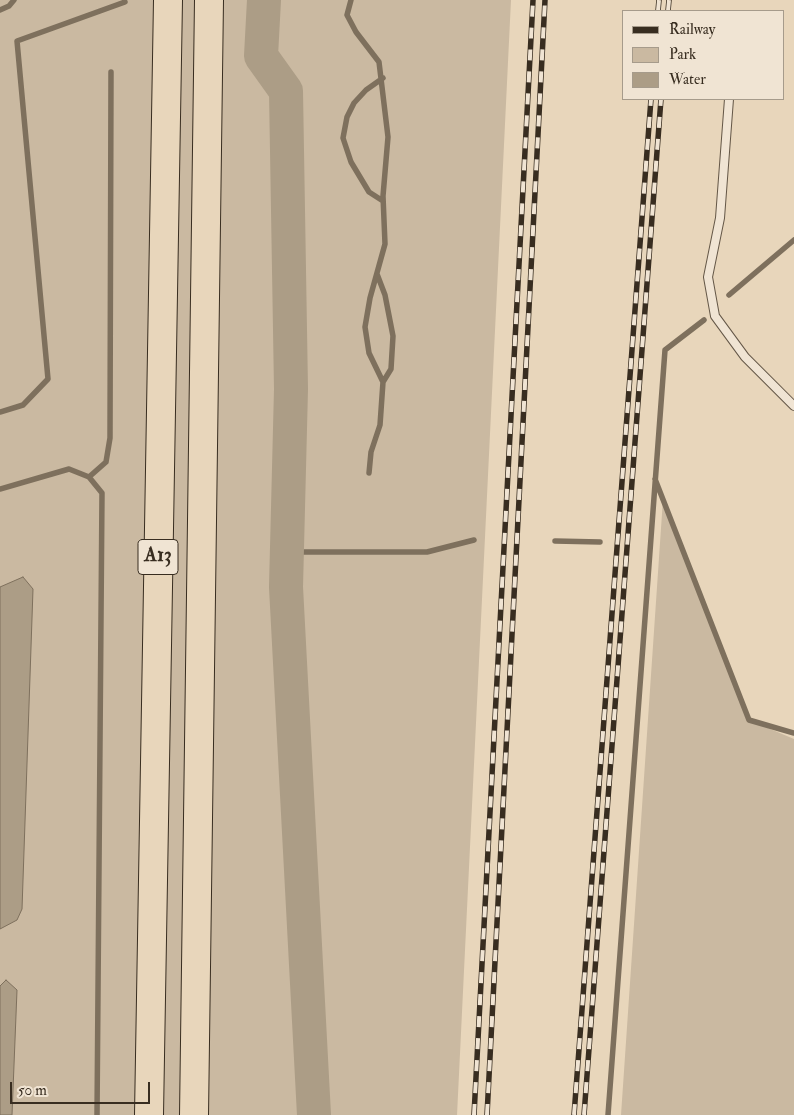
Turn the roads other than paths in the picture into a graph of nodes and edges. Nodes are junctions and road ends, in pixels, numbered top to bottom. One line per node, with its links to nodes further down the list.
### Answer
1 (168, 0): 5 (highway, A13)
2 (209, 0): 6 (highway, A13)
3 (729, 100): 4 (lane)
4 (794, 406)
5 (149, 1115)
6 (194, 1115)

